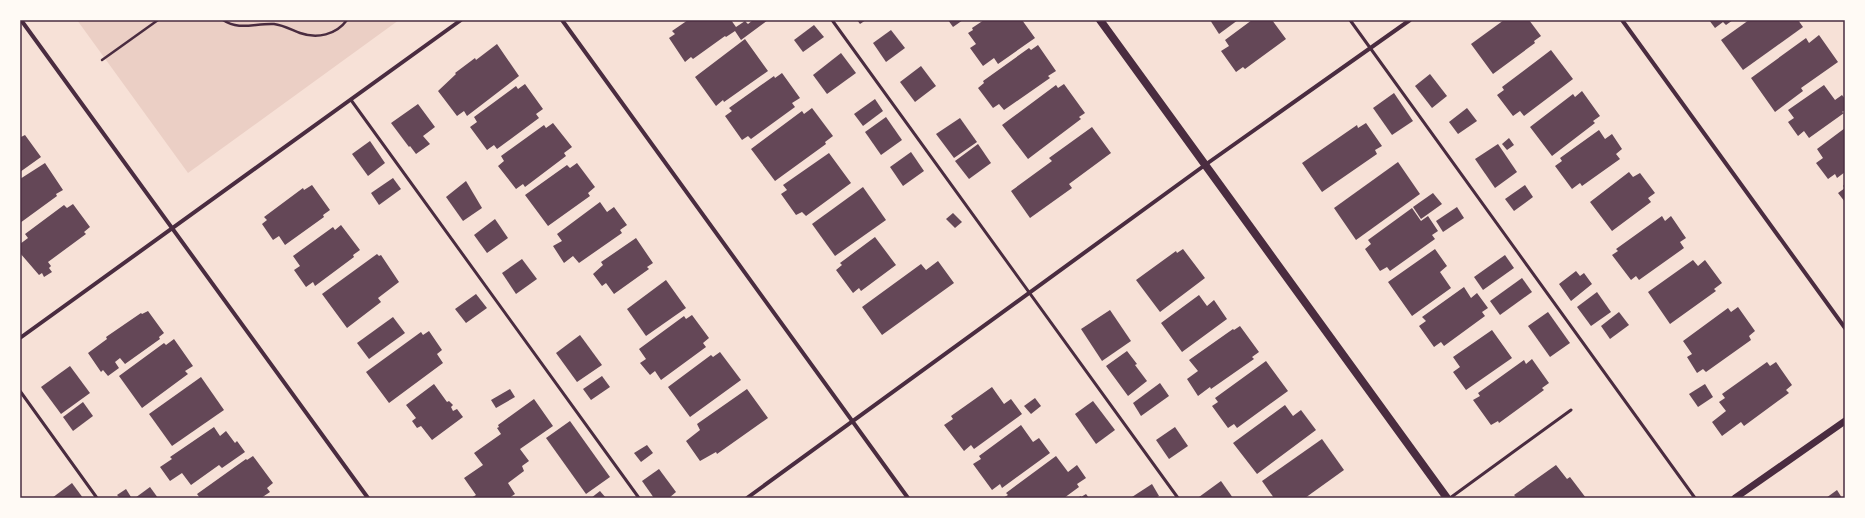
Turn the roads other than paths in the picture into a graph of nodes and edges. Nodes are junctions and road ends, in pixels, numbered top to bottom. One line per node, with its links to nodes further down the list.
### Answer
1 (21, 20): 12 (street)
2 (461, 20): 10 (street)
3 (562, 20): 18 (street)
4 (832, 20): 13 (lane)
5 (1100, 20): 11 (main road)
6 (1350, 20): 9 (lane)
7 (1410, 20): 9 (street)
8 (1622, 20): 14 (street)
9 (1370, 48): 11 (street); 28 (lane)
10 (351, 100): 12 (street); 22 (lane)
11 (1205, 165): 13 (street); 26 (main road)
12 (172, 228): 15 (street); 21 (street)
13 (1030, 293): 18 (street); 25 (lane)
14 (1845, 328)
15 (20, 338)
16 (20, 392): 20 (lane)
17 (1571, 410): 27 (lane)
18 (853, 421): 23 (street); 24 (street)
19 (1845, 421): 29 (street)
20 (97, 498)
21 (368, 498)
22 (639, 498)
23 (747, 498)
24 (908, 498)
25 (1178, 498)
26 (1447, 498)
27 (1450, 498)
28 (1695, 498)
29 (1735, 498)

